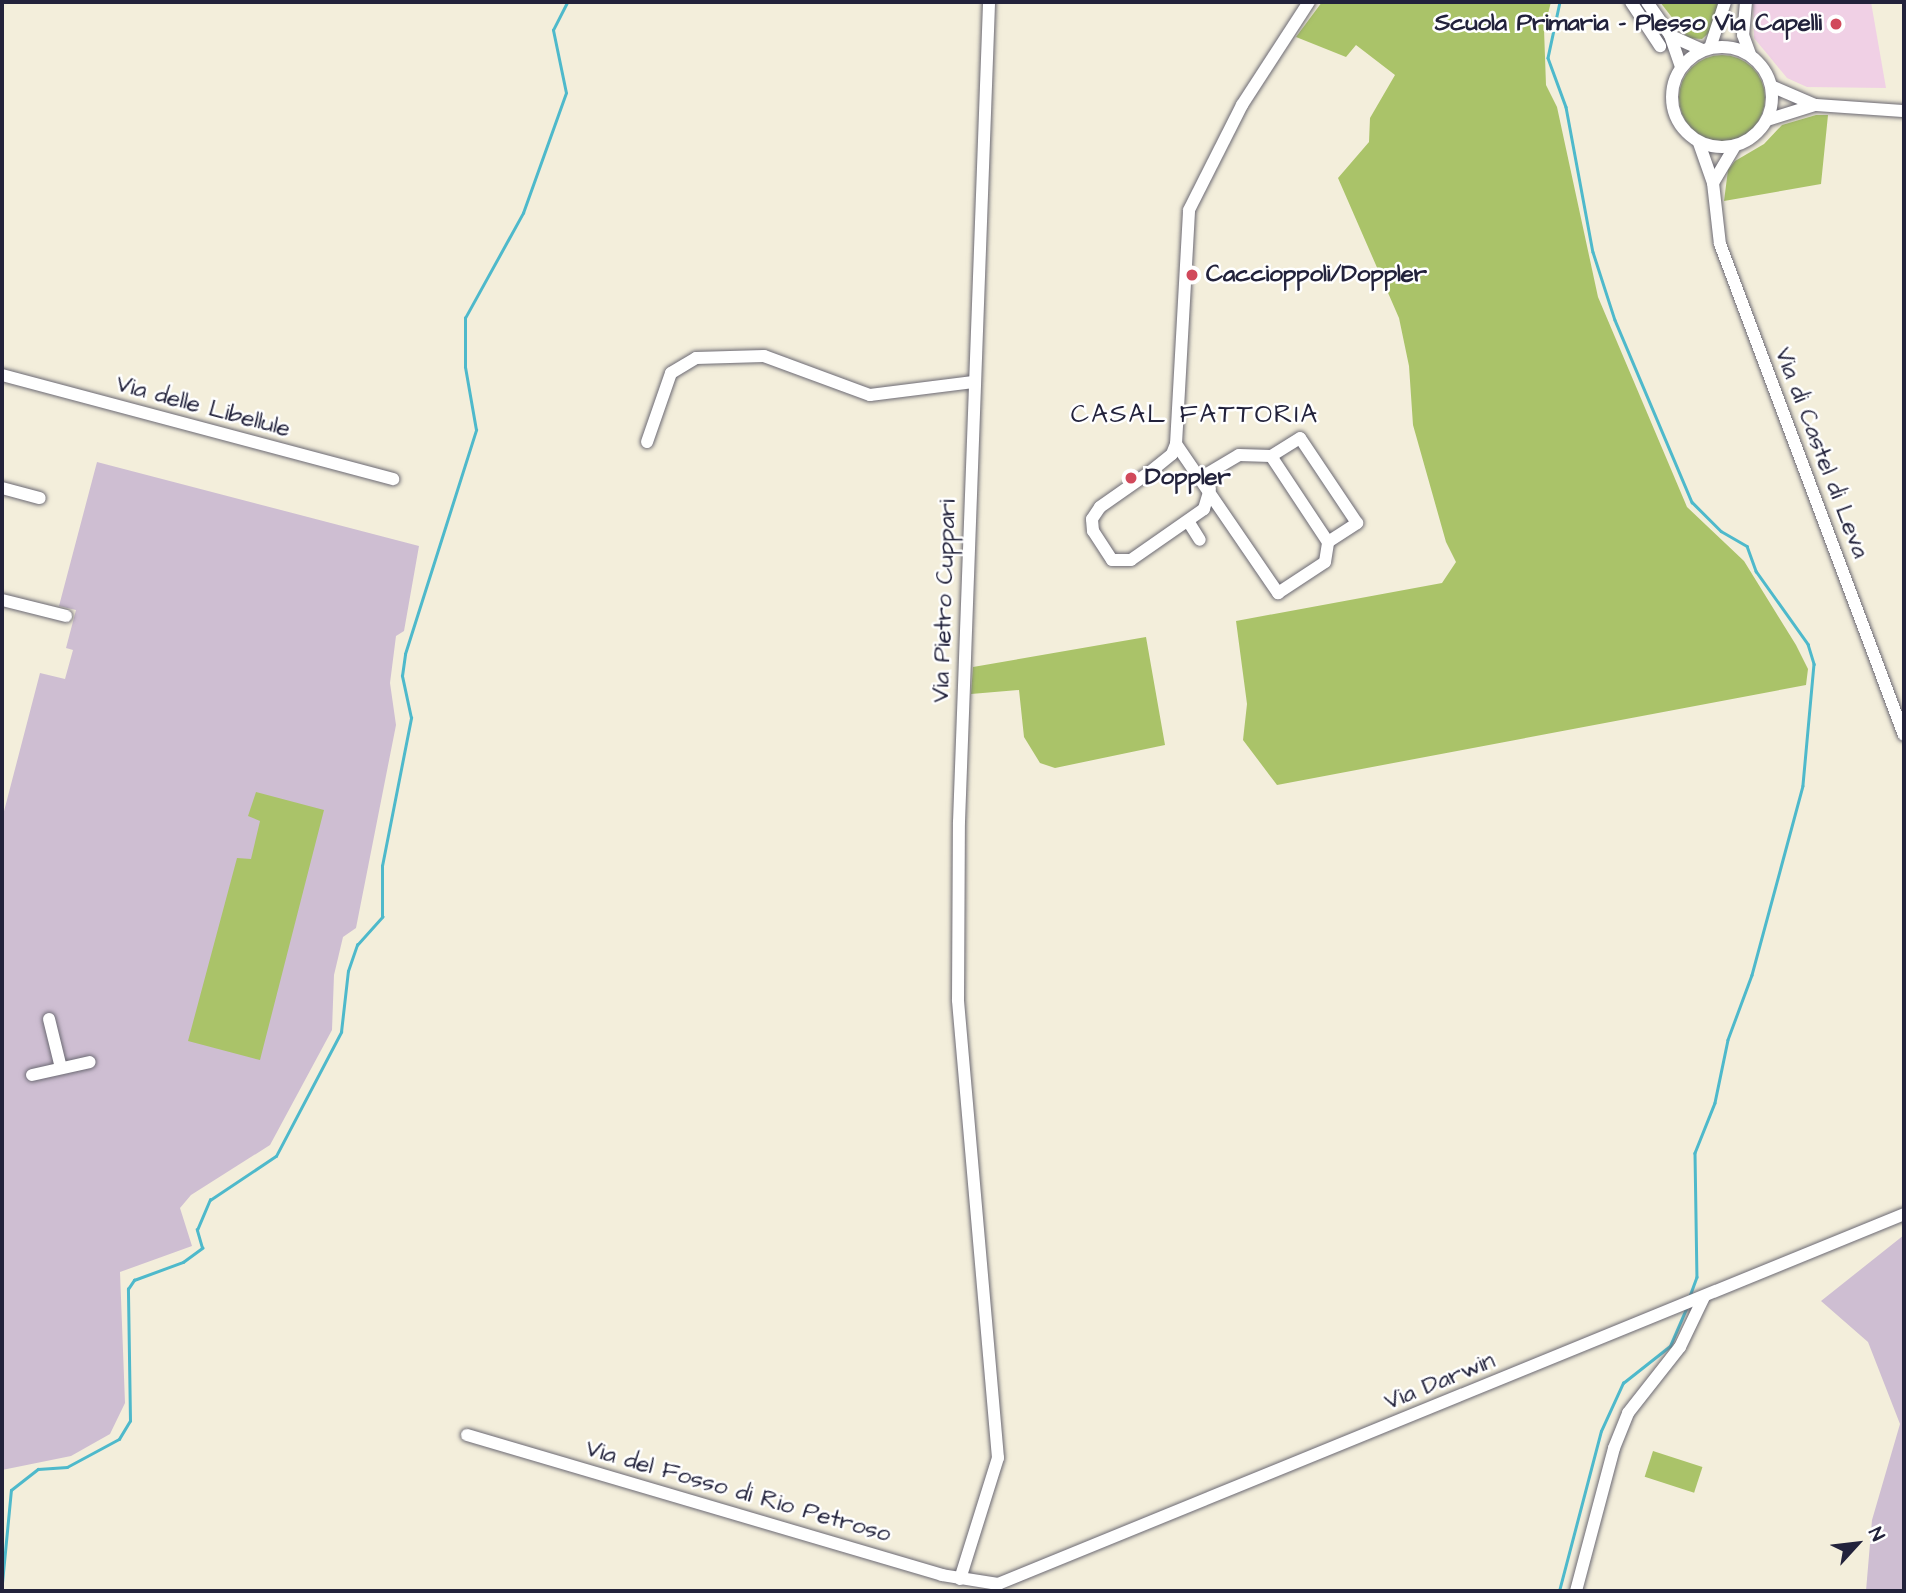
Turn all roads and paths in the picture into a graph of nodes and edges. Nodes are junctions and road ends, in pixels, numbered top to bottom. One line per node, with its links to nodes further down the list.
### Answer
1 (989, 2): 20 (street, Via Pietro Cuppari)
2 (1309, 2): 22 (street)
3 (1632, 2): 8 (street)
4 (1647, 2): 7 (street)
5 (1725, 2): 9 (street)
6 (1746, 2): 10 (street)
7 (1670, 36): 9 (street); 11 (street)
8 (1660, 46)
9 (1706, 49): 10 (street); 11 (street)
10 (1751, 54): 12 (street)
11 (1681, 67): 16 (street)
12 (1771, 86): 13 (street); 15 (street)
13 (1815, 105): 14 (street); 15 (street)
14 (1904, 111)
15 (1767, 120): 17 (street)
16 (1699, 143): 17 (street); 18 (street, Via di Castel di Leva)
17 (1735, 146): 18 (street)
18 (1713, 183): 34 (street, Via di Castel di Leva)
19 (2, 375): 25 (street, Via delle Libellule)
20 (973, 382): 21 (street); 42 (street, Via Pietro Cuppari)
21 (647, 442)
22 (1176, 444): 24 (street); 29 (street)
23 (1271, 456): 24 (street); 31 (street); 31 (street)
24 (1202, 477): 27 (street)
25 (393, 480)
26 (2, 488): 28 (street)
27 (1210, 489): 29 (street); 31 (street)
28 (40, 498)
29 (1188, 521): 30 (street)
30 (1200, 540)
31 (1328, 542)
32 (2, 600): 33 (street)
33 (66, 616)
34 (1904, 735)
35 (49, 1019): 37 (street)
36 (90, 1062): 37 (street)
37 (61, 1068): 38 (street)
38 (32, 1075)
39 (1904, 1214): 40 (street, Via Darwin)
40 (1704, 1297): 43 (street, Via Darwin); 44 (street)
41 (467, 1435): 42 (street, Via del Fosso di Rio Petroso)
42 (960, 1579): 43 (street, Via del Fosso di Rio Petroso)
43 (996, 1588)
44 (1576, 1591)

